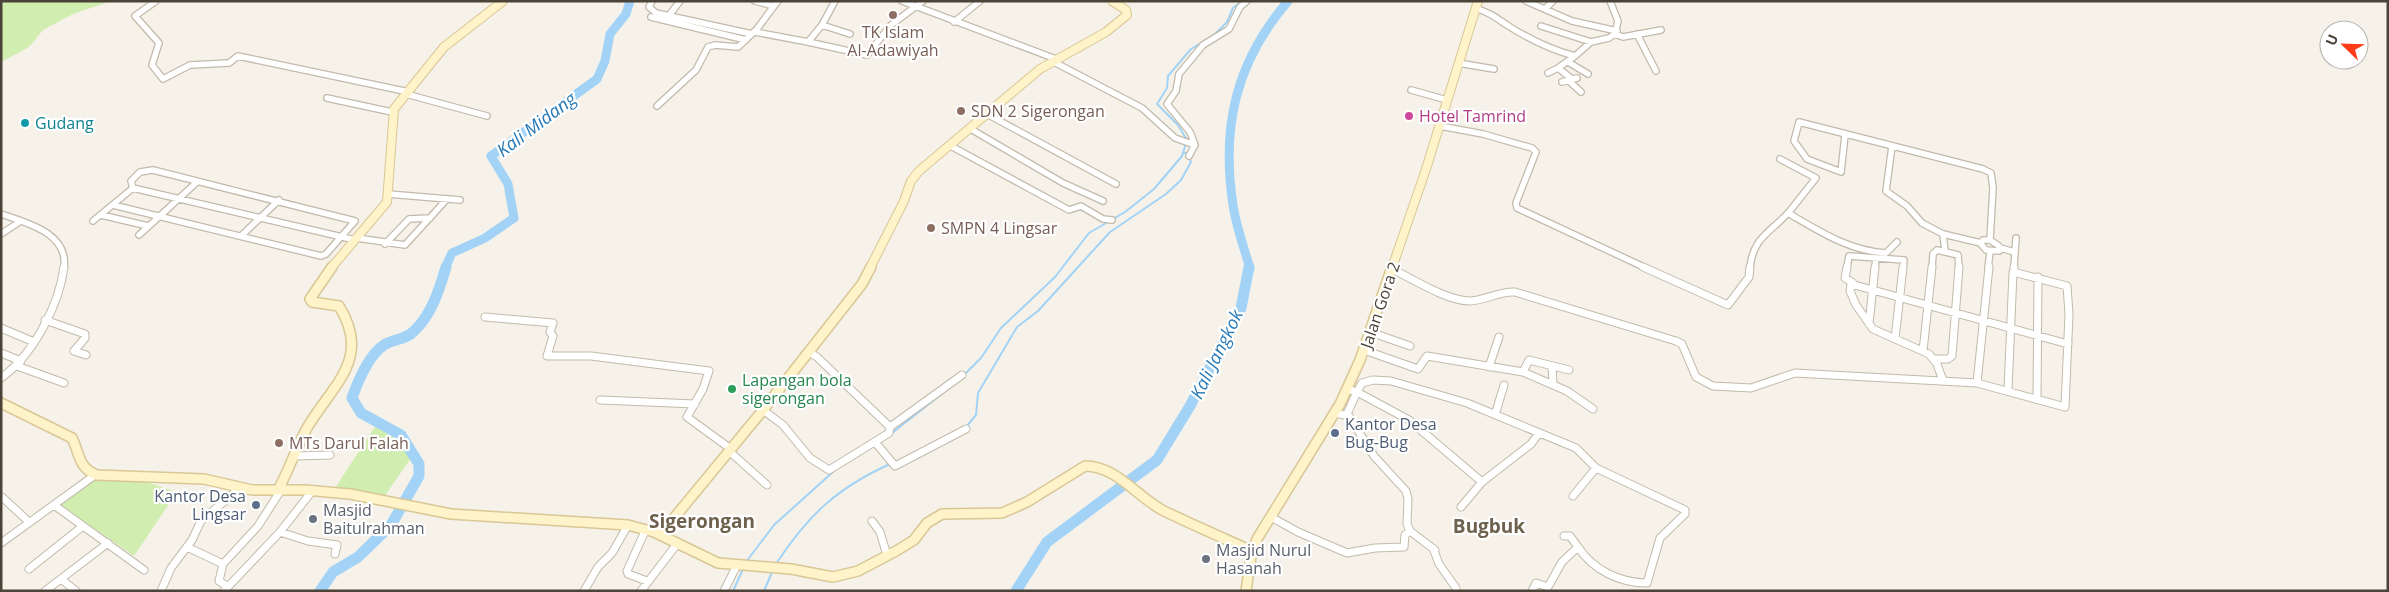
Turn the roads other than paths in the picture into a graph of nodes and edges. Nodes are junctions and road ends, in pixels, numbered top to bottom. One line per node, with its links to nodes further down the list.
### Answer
1 (156, 1): 43 (street)
2 (503, 1): 43 (street)
3 (652, 1): 20 (street)
4 (680, 1): 20 (street)
5 (755, 1): 15 (street)
6 (835, 1): 22 (street)
7 (902, 1): 17 (street)
8 (923, 1): 17 (street)
9 (980, 1): 21 (street)
10 (1112, 1): 33 (street)
11 (1247, 1): 55 (street)
12 (1526, 1): 18 (street)
13 (1553, 1): 18 (street)
14 (1610, 1): 25 (street)
15 (776, 4): 26 (street)
16 (1477, 5): 32 (street); 35 (street, Jalan Gora 2)
17 (914, 7): 21 (street); 30 (street)
18 (1545, 9): 25 (street)
19 (651, 17): 20 (street)
20 (667, 18): 26 (street); 29 (street)
21 (954, 22): 33 (street)
22 (822, 25): 27 (street); 30 (street)
23 (1541, 26): 31 (street)
24 (1661, 30): 28 (street)
25 (1616, 32): 28 (street); 31 (street)
26 (753, 33): 29 (street); 30 (street)
27 (850, 34)
28 (1637, 34): 38 (street)
29 (746, 40): 46 (street)
30 (808, 42)
31 (1591, 42): 32 (street)
32 (1575, 56): 34 (street)
33 (1054, 60): 48 (street); 53 (street)
34 (1568, 62): 36 (street); 40 (street)
35 (1458, 63): 37 (street); 45 (street, Jalan Gora 2)
36 (1558, 68): 39 (street); 42 (street)
37 (1494, 69)
38 (1656, 71)
39 (1548, 73)
40 (1588, 74)
41 (1411, 90): 45 (street)
42 (1581, 92)
43 (407, 93): 47 (street); 49 (street)
44 (327, 98): 47 (street)
45 (1447, 100): 50 (street, Jalan Gora 2)
46 (657, 106)
47 (392, 112): 62 (street)
48 (987, 114): 51 (street); 60 (street)
49 (487, 116)
50 (1440, 126): 69 (street); 95 (street, Jalan Gora 2)
51 (970, 128): 54 (street); 67 (street)
52 (1845, 134): 52 (street); 56 (street)
53 (1184, 142): 55 (street)
54 (950, 145): 75 (street); 118 (street)
55 (1194, 145): 57 (street)
56 (1892, 146): 81 (street); 86 (street)
57 (1189, 156)
58 (1780, 159): 69 (street)
59 (197, 182): 61 (street); 64 (street); 65 (street)
60 (1116, 184)
61 (133, 188): 64 (street); 68 (street)
62 (388, 194): 63 (street); 85 (street)
63 (447, 198): 66 (street); 74 (street)
64 (178, 199): 72 (street); 73 (street)
65 (278, 200): 73 (street); 83 (street)
66 (460, 200)
67 (1103, 201)
68 (113, 205): 71 (street); 72 (street)
69 (1788, 213): 87 (street)
70 (1, 214): 77 (street)
71 (101, 215): 76 (street); 78 (street)
72 (160, 216): 78 (street); 82 (street)
73 (259, 218): 82 (street); 83 (street)
74 (430, 218): 89 (street); 89 (street)
75 (1112, 220)
76 (93, 221)
77 (22, 222): 79 (street); 104 (street)
78 (148, 226): 80 (street)
79 (1, 234)
80 (139, 234)
81 (1943, 234): 88 (street); 91 (street)
82 (241, 236): 83 (street)
83 (340, 238): 85 (street)
84 (2016, 238): 93 (street)
85 (356, 239): 89 (street); 152 (street)
86 (1990, 240): 88 (street); 90 (street)
87 (1897, 242)
88 (1981, 243): 92 (street)
89 (385, 244)
90 (2000, 248): 92 (street); 93 (street)
91 (1945, 251): 101 (street); 102 (street)
92 (1990, 252): 105 (street)
93 (2015, 252): 96 (street)
94 (1876, 258): 98 (street); 99 (street); 100 (street)
95 (1392, 269): 109 (street, Jalan Gora 2); 129 (street)
96 (2014, 271): 97 (street); 108 (street)
97 (2038, 277): 111 (street); 114 (street)
98 (1853, 283): 99 (street); 106 (street)
99 (1872, 288): 100 (street); 106 (street)
100 (1900, 297): 101 (street); 112 (street)
101 (1929, 306): 102 (street); 117 (street)
102 (1955, 314): 105 (street); 121 (street)
103 (485, 317): 140 (street)
104 (45, 320): 113 (street); 120 (street)
105 (1983, 322): 108 (street); 130 (street)
106 (1868, 324): 112 (street)
107 (1, 328): 113 (street)
108 (2011, 329): 111 (street); 135 (street)
109 (1370, 332): 115 (street); 116 (street, Jalan Gora 2)
110 (1500, 337): 124 (street)
111 (2038, 337): 114 (street); 137 (street)
112 (1895, 339): 117 (street)
113 (34, 342): 122 (street)
114 (2068, 344): 137 (street)
115 (1410, 346)
116 (1364, 350): 124 (street); 134 (street, Jalan Gora 2)
117 (1923, 351): 121 (street)
118 (808, 352): 142 (street); 146 (street)
119 (1, 353): 122 (street)
120 (86, 355)
121 (1934, 359): 129 (street)
122 (19, 363): 128 (street); 131 (street)
123 (1552, 366): 125 (street); 126 (street); 132 (street)
124 (1489, 367): 126 (street)
125 (1569, 370)
126 (1523, 372): 132 (street)
127 (962, 375): 146 (street)
128 (1, 378)
129 (1943, 381): 130 (street)
130 (1977, 382): 135 (street)
131 (64, 383)
132 (1553, 383): 141 (street)
133 (1504, 385): 145 (street)
134 (1348, 389): 136 (street); 143 (street, Jalan Gora 2)
135 (2008, 391): 137 (street)
136 (1357, 392): 144 (street); 145 (street); 155 (street)
137 (2037, 399)
138 (600, 400): 140 (street)
139 (1, 403): 154 (street)
140 (695, 404): 150 (street)
141 (1593, 409)
142 (763, 410): 149 (street); 150 (street)
143 (1335, 413): 144 (street); 164 (street, Jalan Gora 2)
144 (1347, 414): 170 (street)
145 (1495, 416): 148 (street)
146 (890, 428): 149 (street)
147 (966, 429): 149 (street)
148 (1539, 433): 153 (street); 155 (street)
149 (877, 444)
150 (730, 450): 156 (street); 172 (street)
151 (330, 455): 152 (street)
152 (294, 456): 158 (street)
153 (1596, 468): 160 (street); 178 (street)
154 (95, 475): 157 (street); 162 (street)
155 (1482, 482): 163 (street)
156 (767, 485)
157 (240, 488): 158 (street); 177 (street)
158 (280, 490): 159 (street); 184 (street)
159 (313, 490): 167 (street); 171 (street)
160 (1573, 496)
161 (2, 497): 166 (street)
162 (54, 505): 166 (street); 168 (street)
163 (1461, 507)
164 (1271, 517): 170 (street); 180 (street, Jalan Gora 2)
165 (872, 521): 182 (street)
166 (29, 522): 174 (street)
167 (628, 525): 169 (street); 195 (street)
168 (83, 526): 175 (street); 186 (street)
169 (646, 529): 172 (street); 189 (street)
170 (1410, 531): 179 (street)
171 (280, 532): 181 (street); 191 (street)
172 (660, 535): 176 (street)
173 (1564, 536): 178 (street)
174 (3, 539)
175 (108, 543): 187 (street); 188 (street)
176 (677, 544): 185 (street); 189 (street)
177 (187, 547): 184 (street); 194 (street)
178 (1578, 547): 199 (street)
179 (1433, 548): 183 (street); 190 (street)
180 (1252, 551): 182 (street); 198 (street, Jalan Gora 2)
181 (335, 554)
182 (887, 555): 185 (street)
183 (1439, 555)
184 (223, 564): 191 (street)
185 (742, 565): 197 (street)
186 (29, 569)
187 (144, 570)
188 (61, 579): 192 (street); 193 (street)
189 (647, 581): 196 (street)
190 (1456, 588)
191 (226, 589)
192 (45, 591)
193 (76, 591)
194 (161, 591)
195 (584, 591)
196 (641, 591)
197 (724, 591)
198 (1246, 591)
199 (1532, 591)

